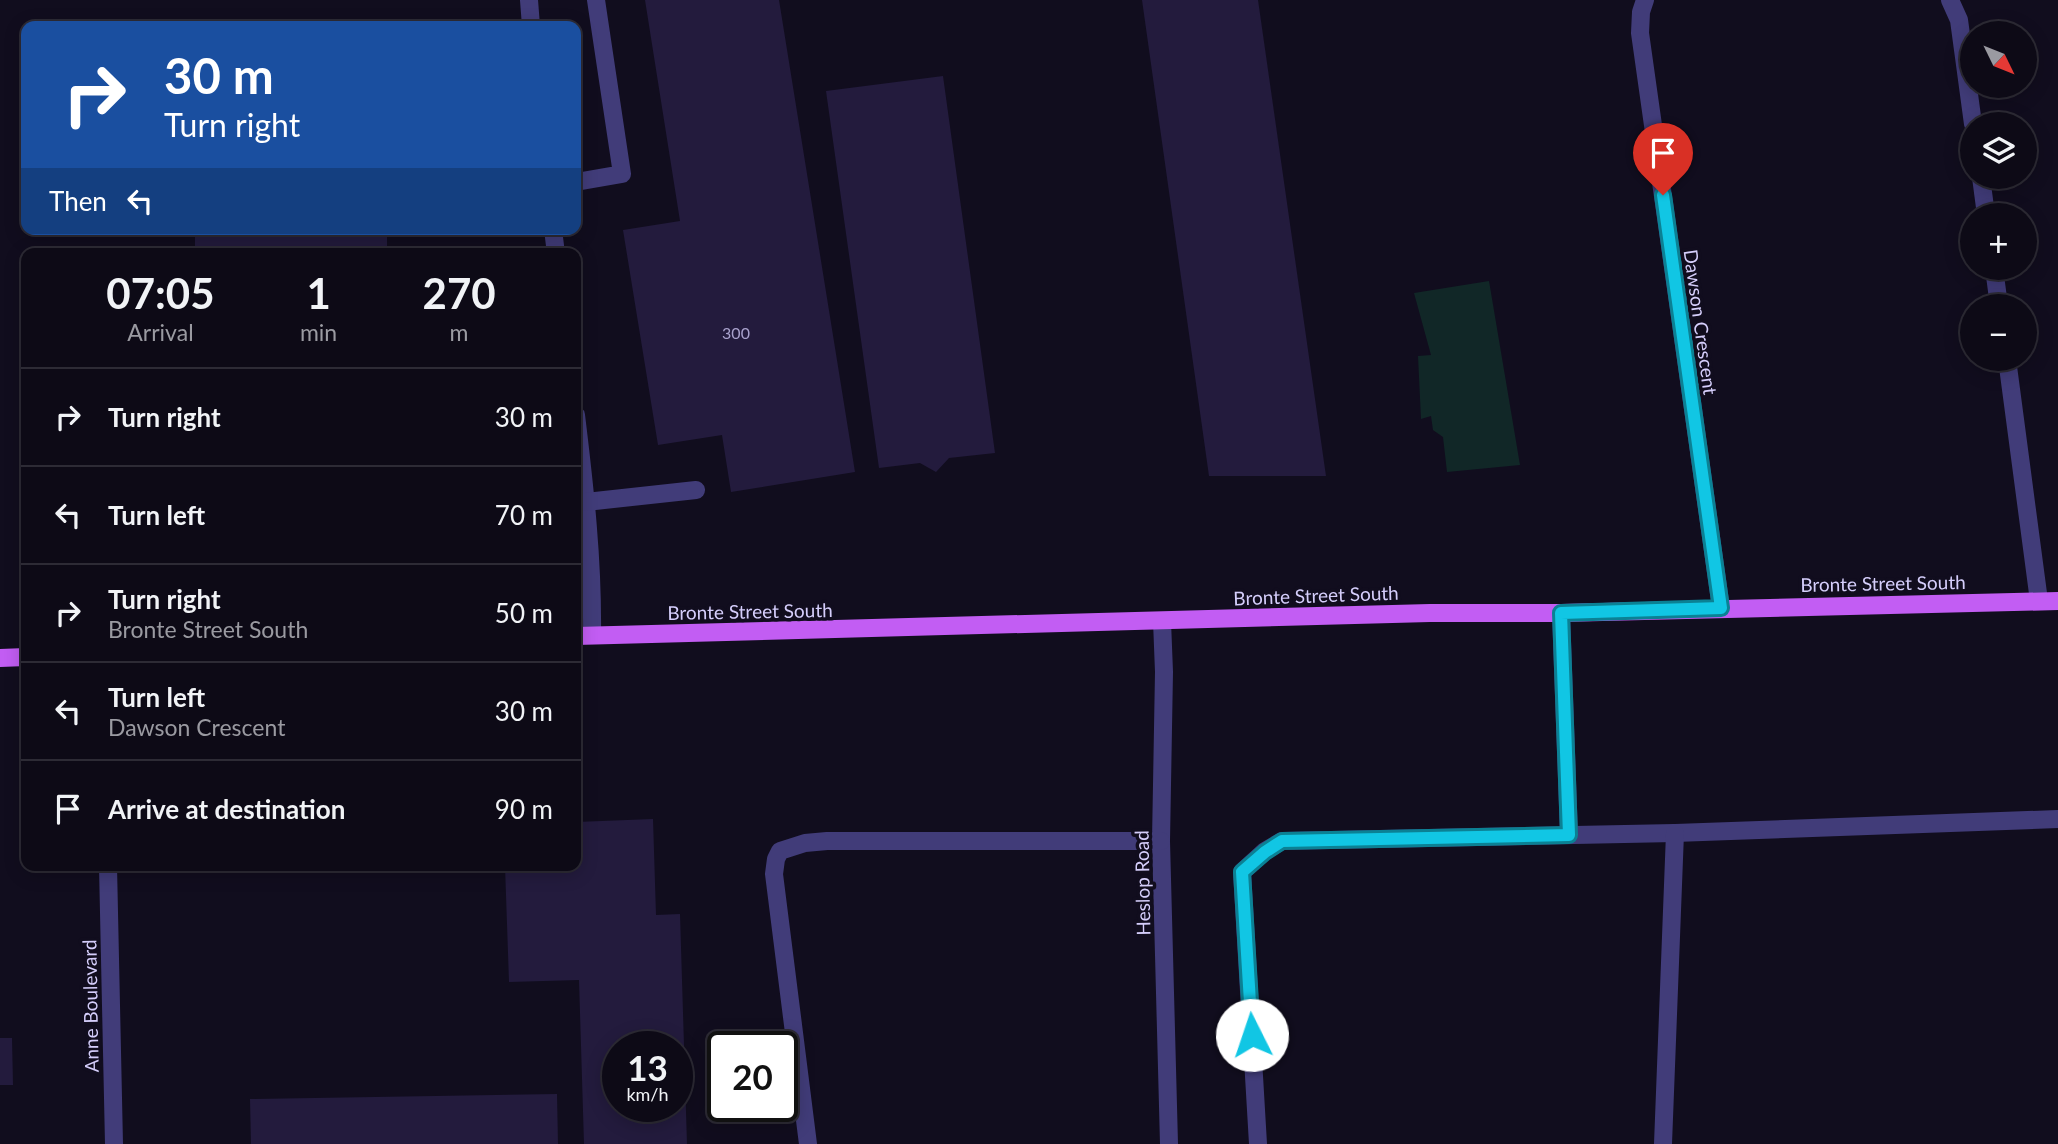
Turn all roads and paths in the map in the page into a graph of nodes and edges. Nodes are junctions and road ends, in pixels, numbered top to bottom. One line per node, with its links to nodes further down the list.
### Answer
1 (529, 0): 5 (street)
2 (596, 0): 7 (street)
3 (1645, 0): 14 (street, Dawson Crescent)
4 (1950, 0): 6 (street)
5 (531, 21)
6 (1971, 112)
7 (581, 181)
8 (2009, 371): 12 (street)
9 (581, 458): 11 (street)
10 (696, 490): 11 (street)
11 (586, 502): 17 (street)
12 (2039, 601): 13 (main road, Bronte Street South); 14 (main road, Bronte Street South)
13 (2058, 601)
14 (1721, 608): 15 (main road, Bronte Street South)
15 (1561, 613): 16 (main road, Bronte Street South); 22 (street)
16 (1162, 621): 17 (main road, Bronte Street South); 23 (street, Heslop Road)
17 (584, 636)
18 (21, 657): 19 (main road)
19 (0, 658)
20 (2058, 819): 21 (street)
21 (1675, 833): 22 (street); 29 (street)
22 (1569, 835): 28 (street)
23 (1161, 841): 26 (street); 27 (street, Heslop Road)
24 (108, 871): 25 (street, Anne Boulevard)
25 (114, 1144)
26 (808, 1144)
27 (1169, 1144)
28 (1258, 1144)
29 (1663, 1144)

